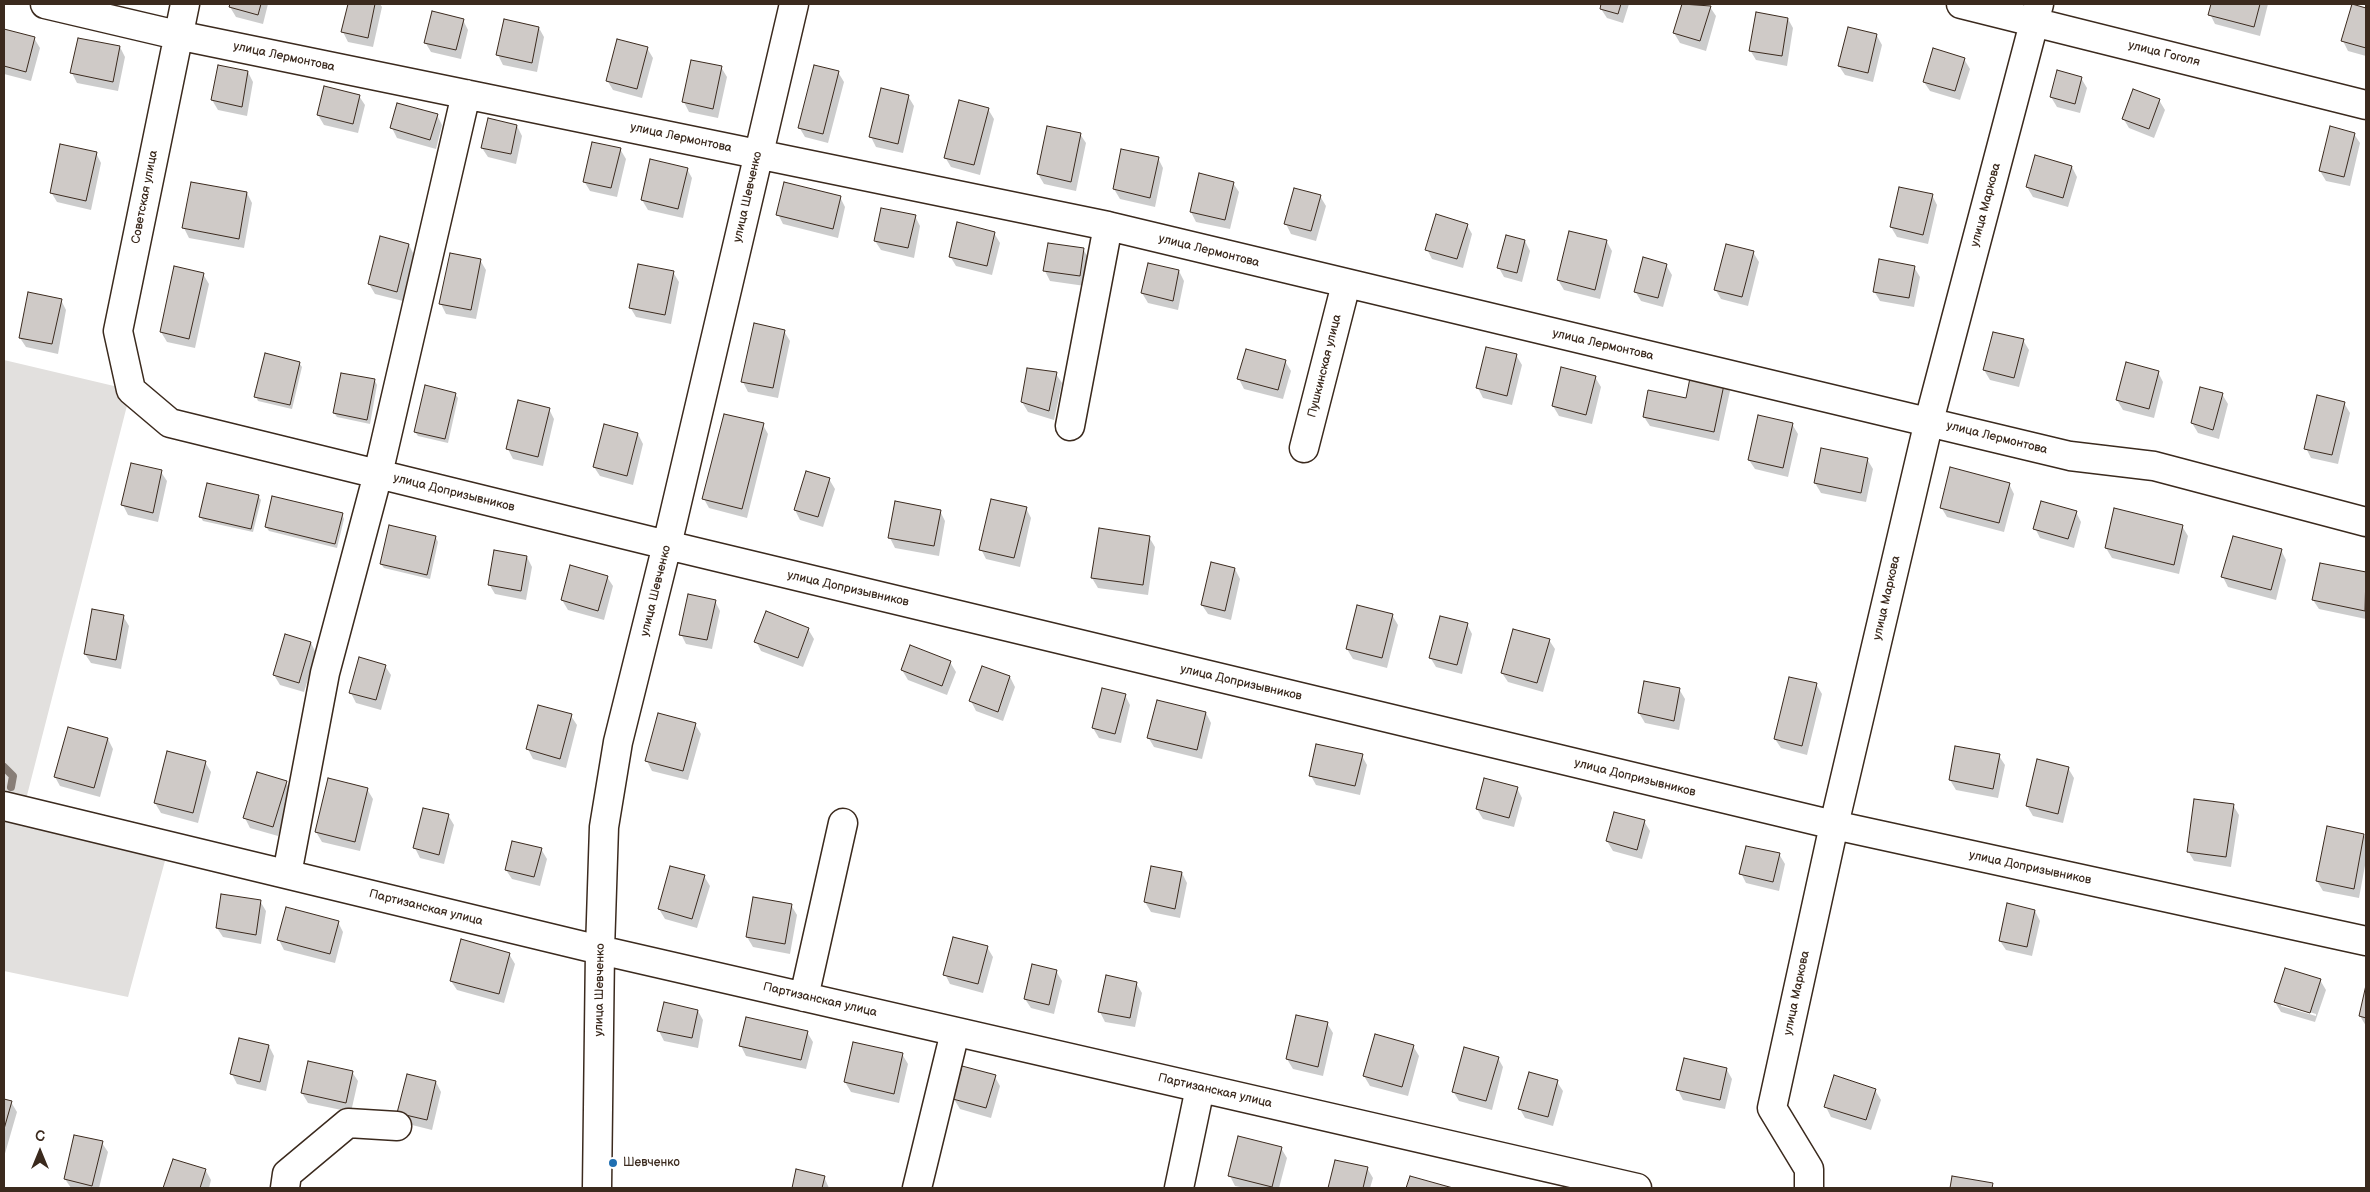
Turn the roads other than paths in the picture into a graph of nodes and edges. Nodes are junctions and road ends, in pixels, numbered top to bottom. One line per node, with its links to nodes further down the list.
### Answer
1 (45, 4): 6 (street, улица Лермонтова)
2 (185, 4): 6 (street, Советская улица)
3 (794, 4): 9 (street, улица Шевченко)
4 (1961, 4): 5 (street, улица Гоголя)
5 (2037, 12): 8 (street, улица Гоголя); 13 (street, улица Маркова)
6 (177, 35): 7 (street, улица Лермонтова); 12 (street, Советская улица)
7 (466, 94): 9 (street, улица Лермонтова); 16 (street)
8 (2366, 105)
9 (758, 154): 10 (street, улица Лермонтова); 18 (street, улица Шевченко)
10 (1108, 226): 11 (street, улица Лермонтова); 14 (street)
11 (1346, 284): 13 (street, улица Лермонтова); 15 (street, Пушкинская улица)
12 (131, 390): 16 (street, улица Допризывников)
13 (1929, 421): 17 (street, улица Лермонтова); 21 (street, улица Маркова)
14 (1070, 426)
15 (1304, 448)
16 (378, 474): 18 (street, улица Допризывников); 22 (street)
17 (2366, 522)
18 (667, 546): 21 (street, улица Допризывников); 24 (street, улица Шевченко)
19 (4, 806): 22 (street, Партизанская улица)
20 (844, 823): 25 (street)
21 (1834, 825): 23 (street, улица Допризывников); 34 (street, улица Маркова)
22 (287, 874): 24 (street, Партизанская улица)
23 (2366, 941)
24 (600, 950): 25 (street, Партизанская улица); 30 (street, улица Шевченко)
25 (804, 997): 26 (street, Партизанская улица)
26 (955, 1032): 27 (street, Партизанская улица); 31 (street)
27 (1200, 1088): 32 (street); 33 (street, Партизанская улица)
28 (397, 1126): 29 (street)
29 (285, 1188)
30 (597, 1188)
31 (918, 1188)
32 (1179, 1188)
33 (1637, 1188)
34 (1809, 1188)

